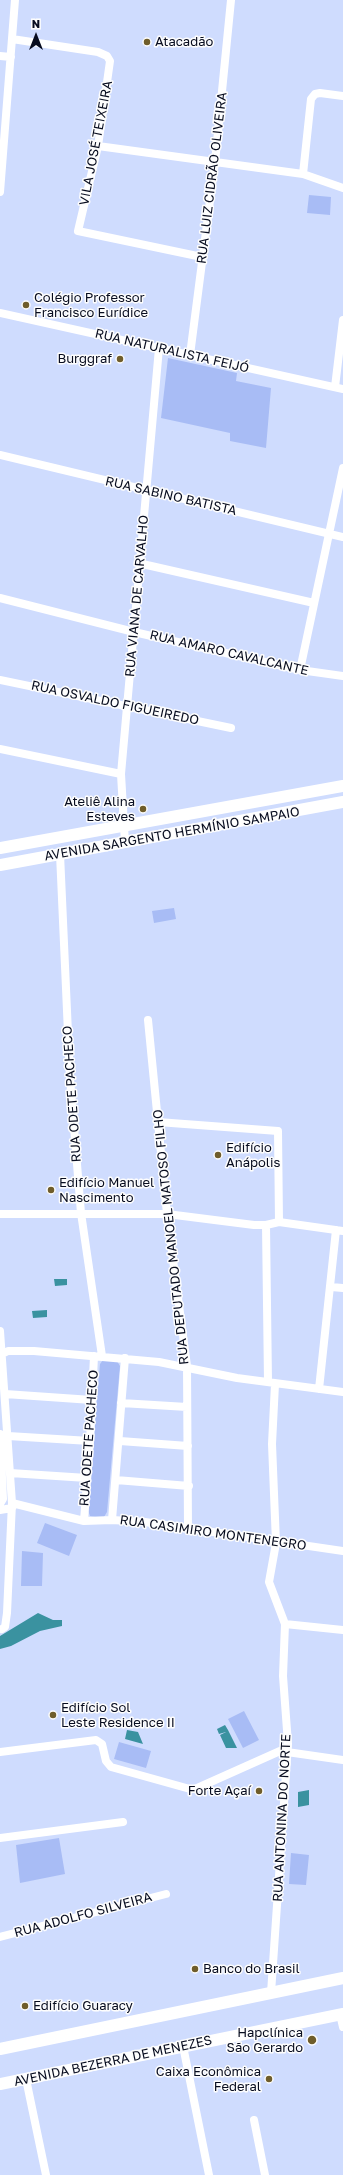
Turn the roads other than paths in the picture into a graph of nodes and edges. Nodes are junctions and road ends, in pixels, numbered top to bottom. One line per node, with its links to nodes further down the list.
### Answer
1 (15, 0): 3 (street)
2 (231, 0): 8 (street, RUA LUIZ CIDRÃO OLIVEIRA)
3 (12, 39): 5 (street); 7 (street, VILA JOSÉ TEIXEIRA)
4 (0, 56): 5 (street)
5 (11, 57): 11 (street)
6 (343, 96): 9 (street)
7 (98, 146): 8 (street); 12 (street, VILA JOSÉ TEIXEIRA)
8 (215, 162): 9 (street); 12 (street, RUA LUIZ CIDRÃO OLIVEIRA)
9 (303, 174): 10 (street)
10 (343, 188)
11 (0, 192)
12 (202, 257): 16 (street, RUA LUIZ CIDRÃO OLIVEIRA)
13 (0, 313): 15 (street, RUA NATURALISTA FEIJÓ)
14 (343, 320): 17 (street)
15 (158, 348): 16 (street, RUA NATURALISTA FEIJÓ); 20 (street, RUA VIANA DE CARVALHO)
16 (190, 355): 17 (street, RUA NATURALISTA FEIJÓ)
17 (339, 388)
18 (0, 455): 20 (street, RUA SABINO BATISTA)
19 (343, 468): 21 (street)
20 (146, 491): 21 (street, RUA SABINO BATISTA); 23 (street, RUA VIANA DE CARVALHO)
21 (328, 534): 22 (street, RUA SABINO BATISTA); 25 (street)
22 (343, 537)
23 (138, 563): 25 (street); 26 (street, RUA VIANA DE CARVALHO)
24 (0, 598): 26 (street, RUA AMARO CAVALCANTE)
25 (314, 603): 27 (street)
26 (134, 632): 27 (street, RUA AMARO CAVALCANTE); 30 (street, RUA VIANA DE CARVALHO)
27 (300, 670): 28 (street, RUA AMARO CAVALCANTE)
28 (343, 676)
29 (0, 680): 30 (street, RUA OSVALDO FIGUEIREDO)
30 (127, 705): 31 (street, RUA OSVALDO FIGUEIREDO); 33 (street, RUA VIANA DE CARVALHO)
31 (231, 728)
32 (0, 749): 33 (street)
33 (121, 774): 36 (street, RUA VIANA DE CARVALHO)
34 (343, 786): 36 (main road, AVENIDA SARGENTO HERMÍNIO SAMPAIO)
35 (343, 802): 37 (main road, AVENIDA SARGENTO HERMÍNIO SAMPAIO)
36 (124, 825): 37 (street, RUA VIANA DE CARVALHO); 38 (main road, AVENIDA SARGENTO HERMÍNIO SAMPAIO)
37 (125, 843): 39 (main road, AVENIDA SARGENTO HERMÍNIO SAMPAIO)
38 (0, 848)
39 (60, 854): 40 (main road, AVENIDA SARGENTO HERMÍNIO SAMPAIO); 43 (street, RUA ODETE PACHECO)
40 (0, 865)
41 (148, 1020): 42 (street, RUA DEPUTADO MANOEL MATOSO FILHO)
42 (158, 1122): 45 (street, RUA DEPUTADO MANOEL MATOSO FILHO); 46 (street)
43 (81, 1213): 44 (street); 45 (street); 53 (street, RUA ODETE PACHECO)
44 (0, 1214)
45 (166, 1214): 47 (street); 55 (street, RUA DEPUTADO MANOEL MATOSO FILHO)
46 (279, 1222): 47 (street); 48 (street)
47 (266, 1225): 56 (street, RUA ANTONINA DO NORTE)
48 (340, 1230): 49 (street)
49 (331, 1287): 50 (street); 57 (street)
50 (343, 1288)
51 (0, 1331): 52 (street)
52 (1, 1354): 53 (street); 59 (street)
53 (98, 1356): 54 (street); 60 (street, RUA ODETE PACHECO)
54 (125, 1358): 55 (street); 61 (street)
55 (186, 1366): 56 (street); 62 (street, RUA DEPUTADO MANOEL MATOSO FILHO)
56 (272, 1383): 57 (street); 77 (street, RUA ANTONINA DO NORTE)
57 (319, 1389): 58 (street)
58 (343, 1392)
59 (6, 1394): 60 (street); 63 (street)
60 (92, 1400): 64 (street, RUA ODETE PACHECO)
61 (121, 1403): 62 (street); 65 (street)
62 (187, 1407): 66 (street, RUA DEPUTADO MANOEL MATOSO FILHO)
63 (4, 1435): 64 (street); 67 (street); 71 (street)
64 (90, 1441): 68 (street, RUA ODETE PACHECO)
65 (120, 1441): 66 (street); 69 (street)
66 (188, 1446): 70 (street, RUA DEPUTADO MANOEL MATOSO FILHO)
67 (10, 1473): 68 (street); 72 (street)
68 (87, 1478): 75 (street, RUA ODETE PACHECO)
69 (116, 1480): 70 (street); 74 (street)
70 (189, 1486): 76 (street, RUA DEPUTADO MANOEL MATOSO FILHO)
71 (0, 1504)
72 (12, 1506): 73 (street); 75 (street, RUA CASIMIRO MONTENEGRO); 80 (street)
73 (0, 1510)
74 (112, 1520): 75 (street, RUA CASIMIRO MONTENEGRO); 76 (street, RUA CASIMIRO MONTENEGRO)
75 (84, 1521)
76 (188, 1528): 77 (street, RUA CASIMIRO MONTENEGRO)
77 (276, 1542): 78 (street, RUA CASIMIRO MONTENEGRO); 79 (street, RUA ANTONINA DO NORTE)
78 (343, 1551)
79 (285, 1624): 81 (street); 83 (street, RUA ANTONINA DO NORTE)
80 (2, 1629)
81 (343, 1630)
82 (0, 1752): 83 (street)
83 (287, 1752): 84 (street); 90 (street, RUA ANTONINA DO NORTE)
84 (343, 1760)
85 (123, 1822): 86 (street)
86 (0, 1838)
87 (166, 1894): 88 (street, RUA ADOLFO SILVEIRA)
88 (0, 1937)
89 (343, 1978): 90 (main road)
90 (271, 1993): 94 (main road)
91 (342, 2014): 92 (street); 93 (main road, AVENIDA BEZERRA DE MENEZES)
92 (343, 2027)
93 (183, 2046): 95 (main road, AVENIDA BEZERRA DE MENEZES); 99 (street)
94 (0, 2049)
95 (26, 2079): 96 (main road, AVENIDA BEZERRA DE MENEZES); 98 (street)
96 (0, 2084)
97 (254, 2120): 100 (street)
98 (46, 2175)
99 (209, 2175)
100 (265, 2175)

